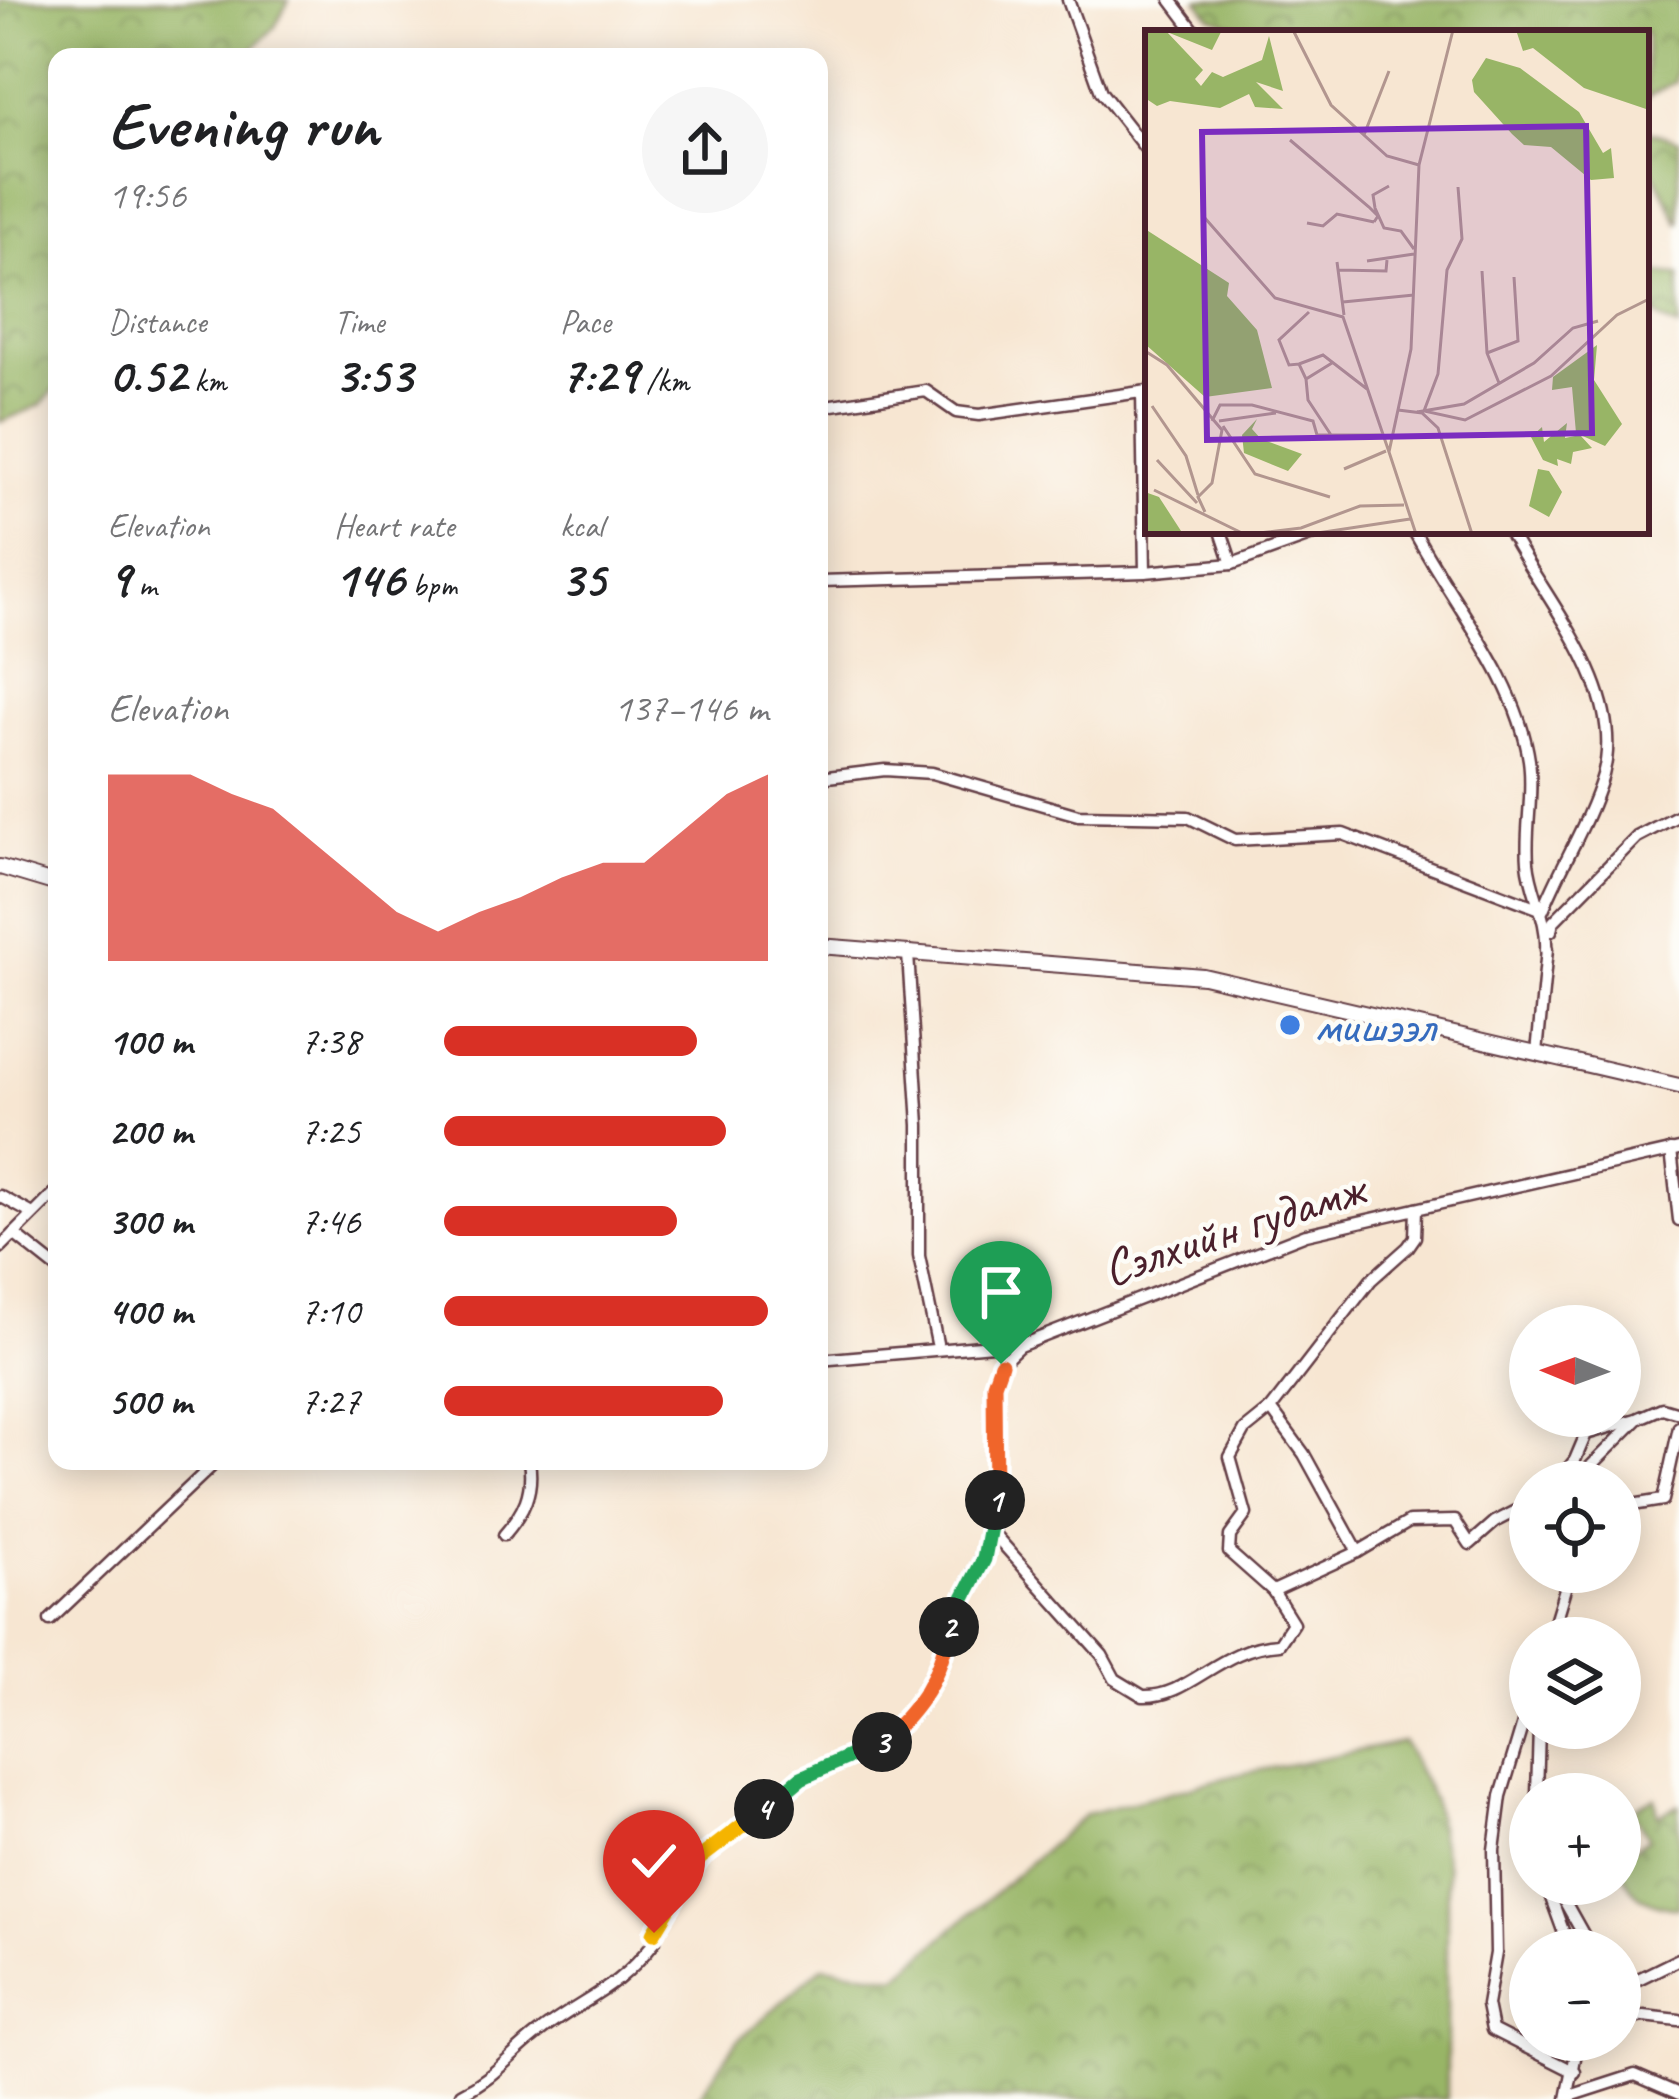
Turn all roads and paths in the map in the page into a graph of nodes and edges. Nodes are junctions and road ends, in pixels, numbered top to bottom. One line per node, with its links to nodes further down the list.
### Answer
1 (1068, 0): 4 (street)
2 (1171, 0): 3 (street)
3 (1194, 30)
4 (1145, 148)
5 (1145, 391): 6 (street); 12 (street)
6 (828, 406)
7 (1222, 534): 11 (street)
8 (1316, 534): 11 (street)
9 (1416, 534): 18 (street)
10 (1511, 534): 18 (street)
11 (1232, 564): 12 (street)
12 (1145, 572): 13 (street)
13 (828, 581)
14 (828, 777): 18 (street)
15 (1679, 815): 20 (street)
16 (0, 867): 17 (main road)
17 (48, 881)
18 (1543, 910): 20 (street)
19 (828, 947): 21 (main road)
20 (1546, 950): 22 (street)
21 (908, 954): 22 (main road); 33 (street)
22 (1537, 1053): 23 (main road)
23 (1679, 1086)
24 (1675, 1150): 27 (street, Сэлхийн гудамж); 29 (street)
25 (0, 1196): 28 (street)
26 (48, 1198): 28 (street)
27 (1416, 1210): 34 (street, Сэлхийн гудамж); 36 (street)
28 (32, 1213): 30 (street)
29 (1679, 1220)
30 (14, 1234): 31 (street); 32 (street)
31 (0, 1248)
32 (48, 1261)
33 (937, 1342)
34 (1030, 1342): 35 (street); 46 (street, Сэлхийн гудамж)
35 (828, 1359)
36 (1270, 1409): 48 (street); 49 (street)
37 (1679, 1413): 38 (street)
38 (1641, 1417)
39 (1679, 1427): 44 (street)
40 (1620, 1437): 41 (street)
41 (1596, 1461)
42 (208, 1470): 50 (street)
43 (529, 1470): 47 (street)
44 (1641, 1504)
45 (1509, 1515): 48 (street)
46 (993, 1534): 49 (street); 58 (street, Сэлхийн гудамж)
47 (503, 1535)
48 (1358, 1552): 49 (street)
49 (1273, 1592)
50 (50, 1621)
51 (1515, 1749): 57 (street)
52 (1679, 1959): 53 (street)
53 (1641, 1978)
54 (1641, 2017): 55 (street)
55 (1679, 2020)
56 (1575, 2061): 57 (street)
57 (1575, 2072): 60 (street)
58 (461, 2094)
59 (1679, 2094): 60 (street)
60 (1568, 2098)

